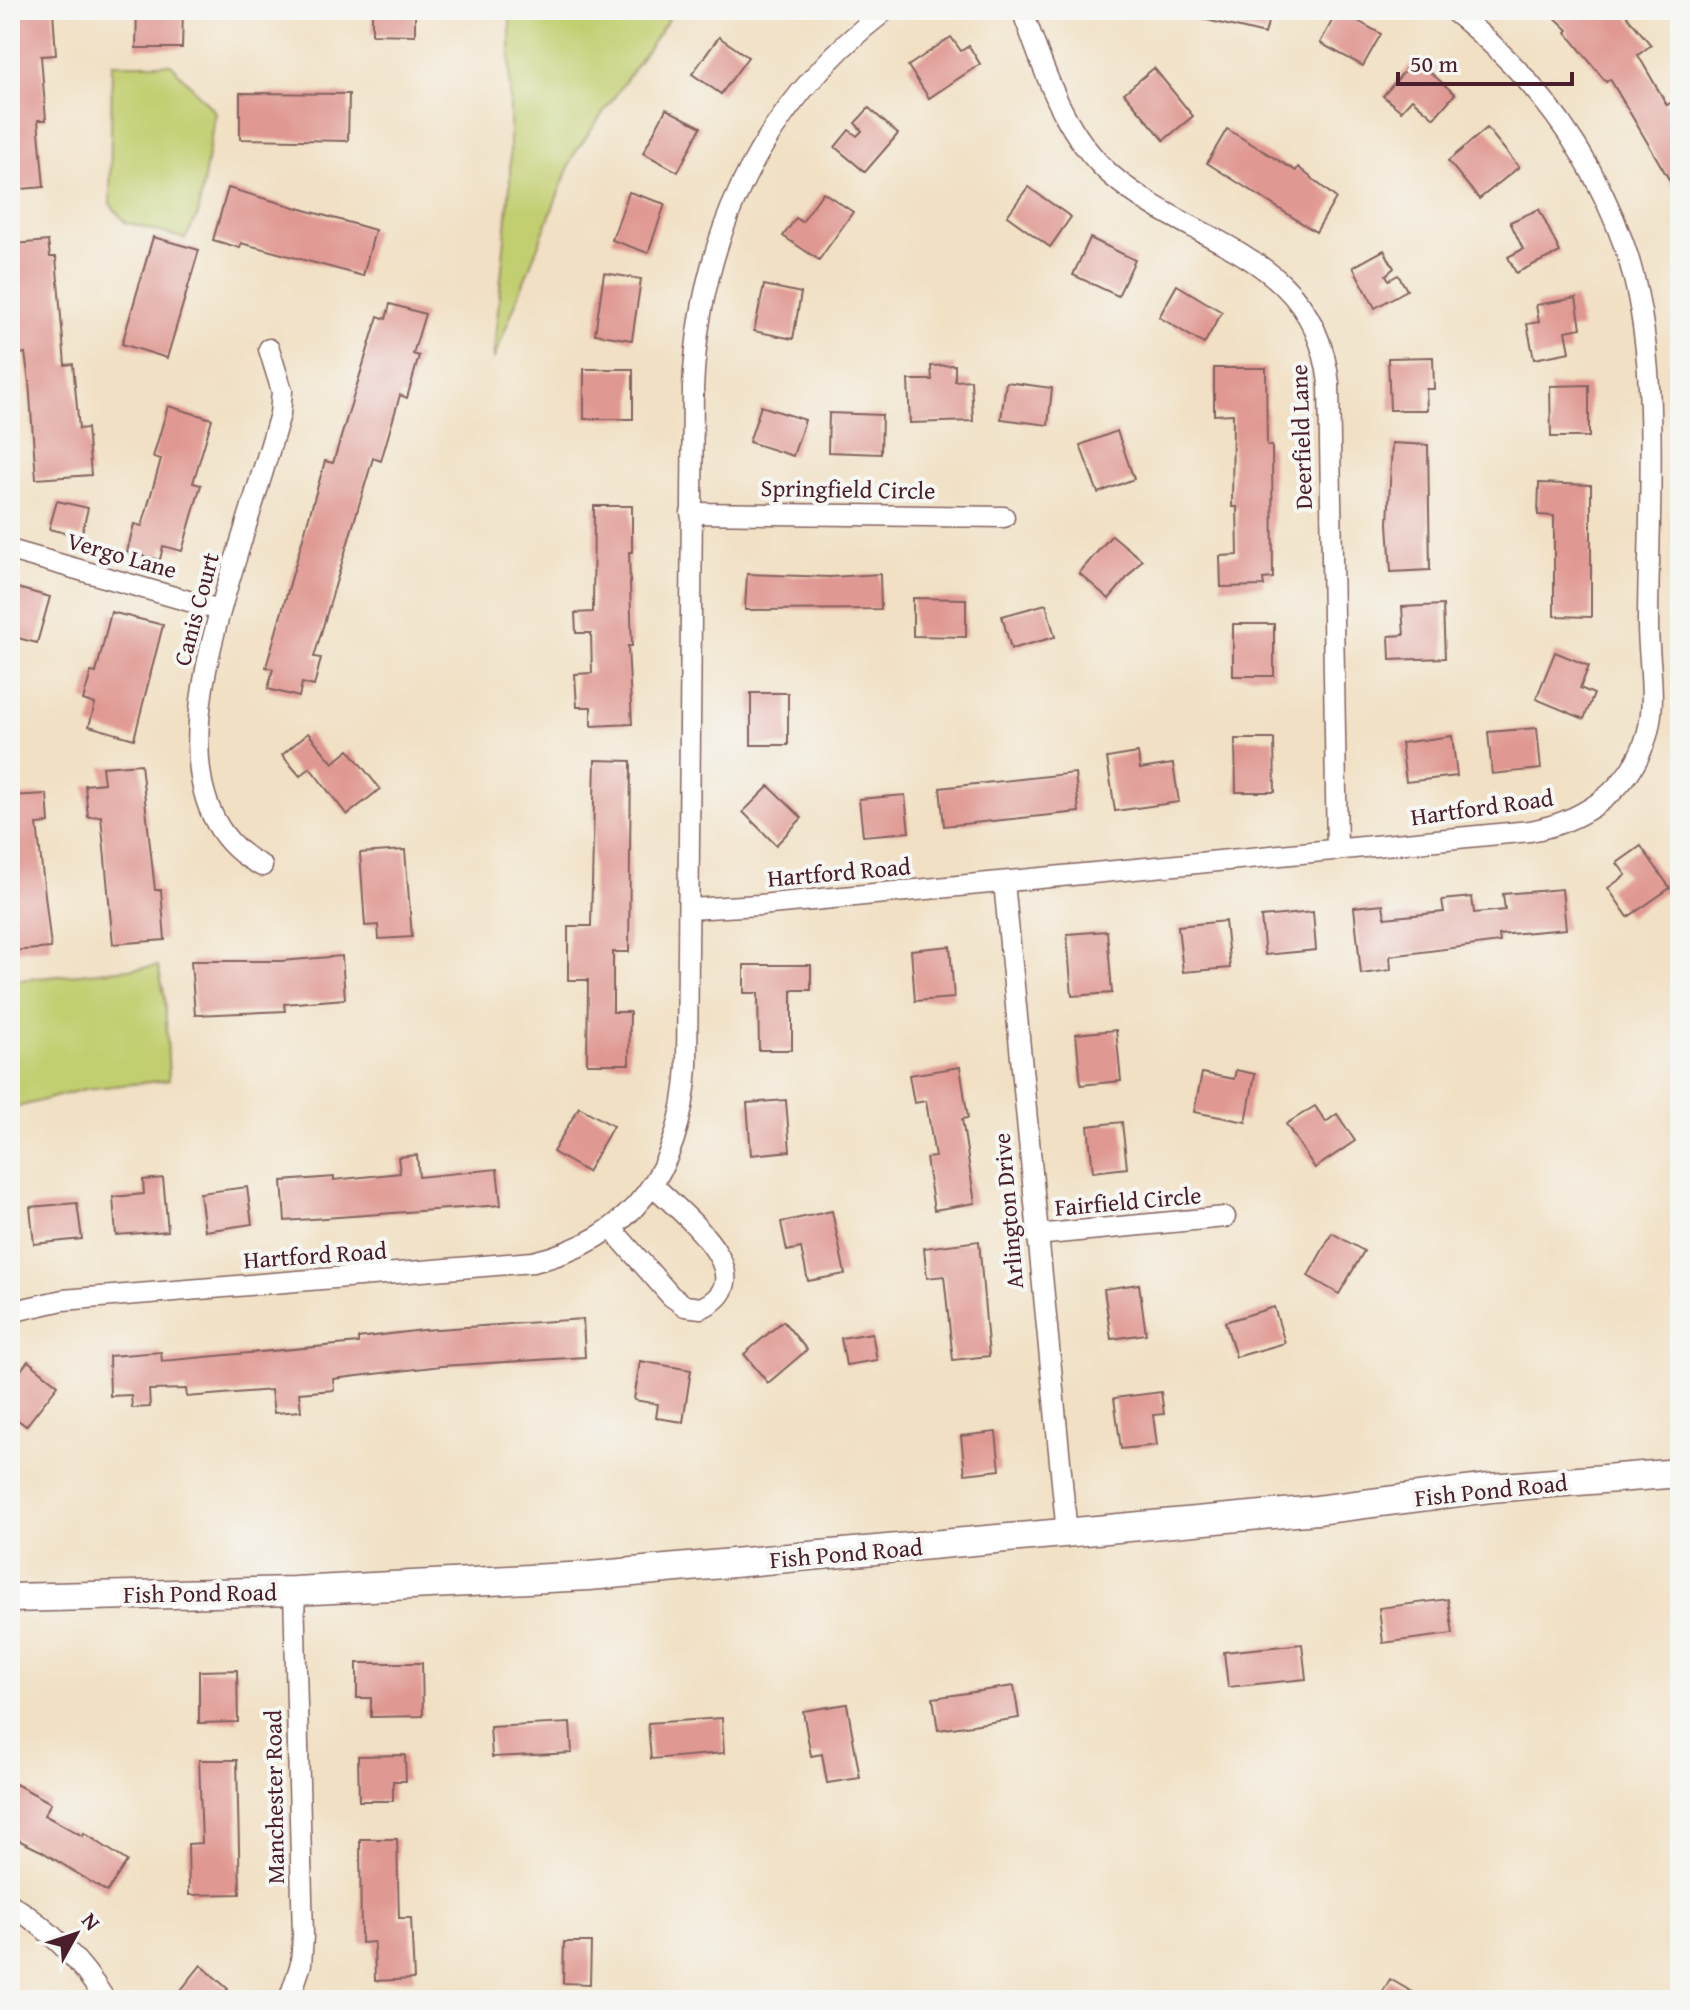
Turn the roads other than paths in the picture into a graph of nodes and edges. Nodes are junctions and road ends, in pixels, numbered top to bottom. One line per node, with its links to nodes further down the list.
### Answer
1 (886, 10): 5 (street, Hartford Road)
2 (1022, 10): 9 (street, Deerfield Lane)
3 (1452, 10): 9 (street, Hartford Road)
4 (269, 349): 8 (street, Canis Court)
5 (691, 513): 6 (street, Springfield Circle); 12 (street, Hartford Road)
6 (1004, 517)
7 (10, 550): 8 (street, Vergo Lane)
8 (220, 610): 10 (street, Canis Court)
9 (1337, 850): 11 (street, Hartford Road)
10 (262, 866)
11 (1004, 882): 12 (street, Hartford Road); 16 (street, Arlington Drive)
12 (689, 909): 13 (street, Hartford Road)
13 (654, 1186): 15 (street, Hartford Road); 15 (street)
14 (1225, 1217): 16 (street, Fairfield Circle)
15 (611, 1228): 17 (street, Hartford Road)
16 (1036, 1235): 19 (street, Arlington Drive)
17 (10, 1312)
18 (1680, 1473): 19 (street, Fish Pond Road)
19 (1067, 1534): 20 (street, Fish Pond Road)
20 (294, 1591): 21 (street, Fish Pond Road); 24 (street, Manchester Road)
21 (10, 1598)
22 (10, 1904): 23 (street)
23 (105, 2000)
24 (289, 2000)

